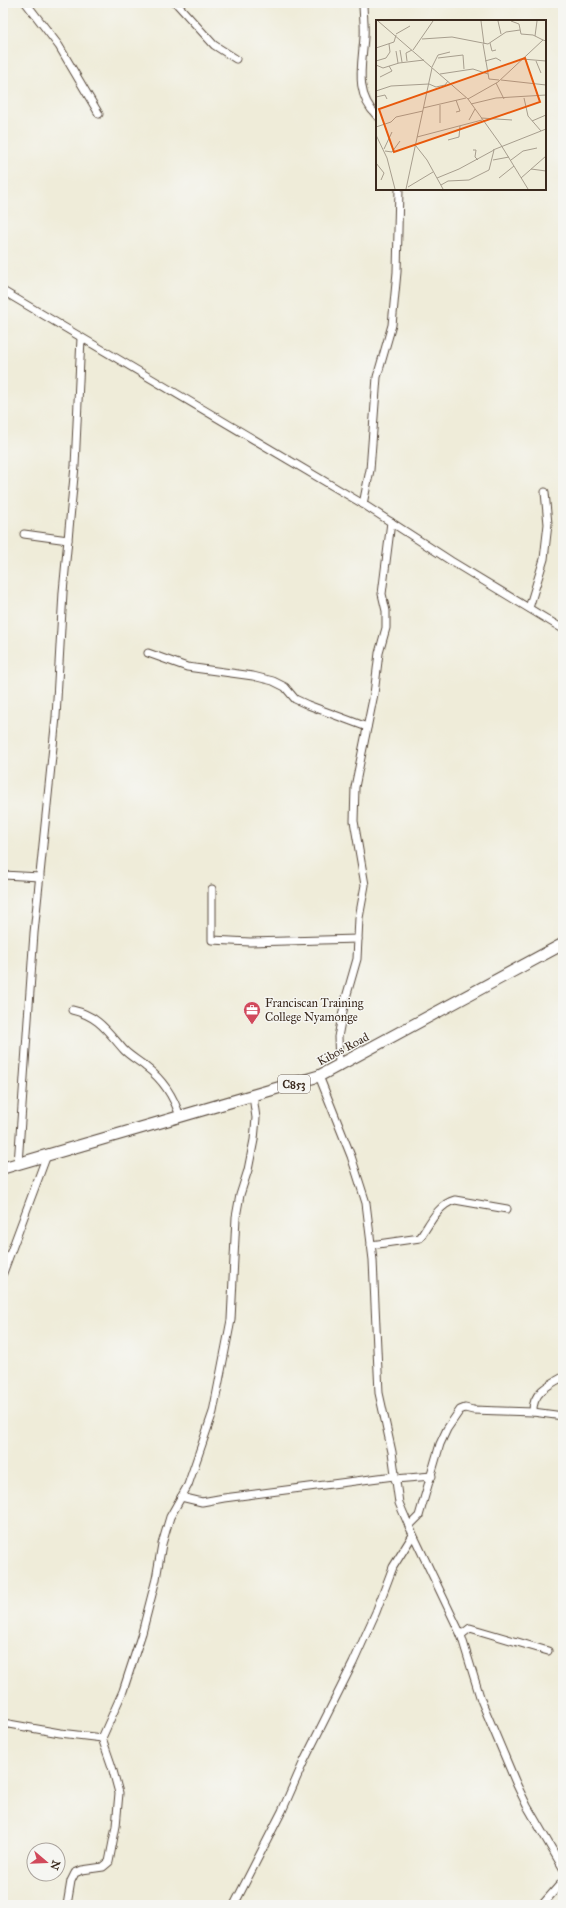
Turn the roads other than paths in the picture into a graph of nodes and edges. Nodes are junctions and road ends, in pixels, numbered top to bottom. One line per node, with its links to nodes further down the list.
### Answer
1 (26, 3): 5 (street)
2 (176, 3): 4 (street)
3 (362, 3): 6 (street)
4 (236, 59)
5 (99, 114)
6 (376, 115)
7 (399, 190): 11 (street)
8 (3, 291): 9 (street)
9 (81, 338): 11 (street); 14 (street)
10 (545, 492): 15 (street)
11 (363, 504): 12 (street)
12 (392, 522): 15 (street); 18 (street)
13 (24, 534): 14 (street)
14 (68, 540): 20 (street)
15 (529, 608): 16 (street)
16 (563, 628)
17 (148, 653): 18 (street)
18 (367, 727): 22 (street)
19 (3, 875): 20 (street)
20 (40, 878): 30 (street)
21 (212, 889): 22 (street)
22 (358, 939): 25 (street)
23 (563, 944): 25 (main road, Kibos Road / C853)
24 (72, 1010): 28 (street)
25 (339, 1066): 26 (main road, Kibos Road / C853)
26 (319, 1076): 27 (main road, Kibos Road / C853); 33 (street)
27 (253, 1096): 28 (main road, Kibos Road / C853); 40 (street)
28 (180, 1117): 29 (main road, Kibos Road / C853)
29 (47, 1155): 30 (main road, Kibos Road / C853); 34 (street)
30 (18, 1164): 31 (main road, Kibos Road / C853)
31 (3, 1168)
32 (507, 1209): 33 (street)
33 (371, 1245): 39 (street)
34 (3, 1273)
35 (563, 1377): 36 (street)
36 (533, 1412): 37 (street); 38 (street)
37 (563, 1416)
38 (432, 1476): 39 (street); 41 (street)
39 (395, 1478): 40 (street); 41 (street)
40 (181, 1497): 46 (street)
41 (409, 1526): 42 (street)
42 (413, 1535): 43 (street); 50 (street)
43 (460, 1634): 44 (street); 47 (street)
44 (548, 1652)
45 (3, 1723): 46 (street)
46 (102, 1738): 49 (street)
47 (563, 1868)
48 (563, 1881): 51 (street)
49 (67, 1905)
50 (234, 1905)
51 (542, 1905)

